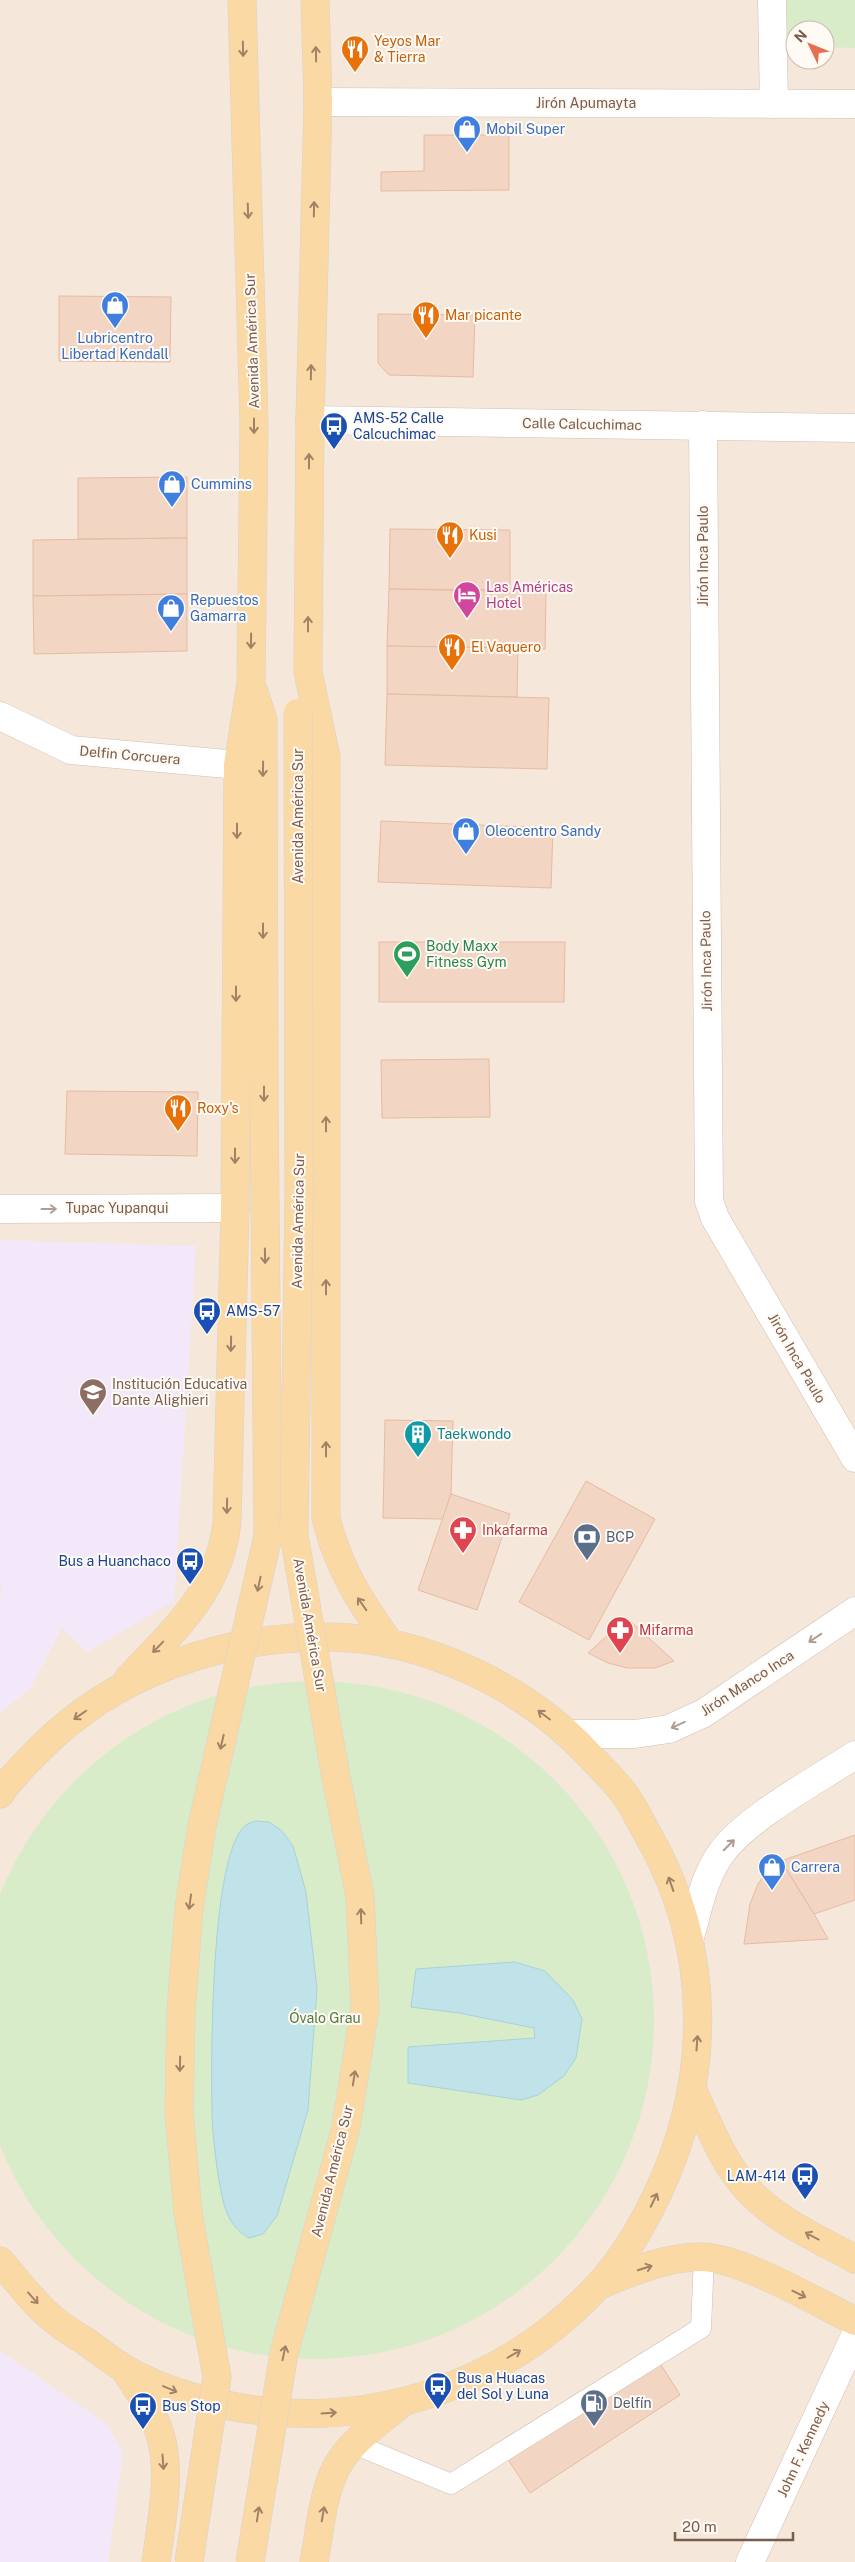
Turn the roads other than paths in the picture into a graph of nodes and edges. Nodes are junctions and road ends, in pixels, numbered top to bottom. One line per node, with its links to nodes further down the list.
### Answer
1 (242, 0): 11 (main road, Avenida América Sur, one-way to 11)
2 (315, 0): 4 (main road, Avenida América Sur, one-way to 2)
3 (772, 0): 5 (street)
4 (318, 102): 5 (street, Jirón Apumayta); 7 (main road, Avenida América Sur, one-way to 4)
5 (774, 104): 6 (street, Jirón Apumayta)
6 (855, 104)
7 (310, 420): 8 (street, Calle Calcuchimac); 10 (main road, Avenida América Sur, one-way to 7)
8 (702, 425): 9 (street, Calle Calcuchimac); 16 (street, Jirón Inca Paulo)
9 (855, 428)
10 (308, 672): 18 (main road, Avenida América Sur, one-way to 10); 36 (main road, Avenida América Sur, one-way to 10, bridge)
11 (251, 683): 13 (main road, Avenida América Sur); 35 (main road, Avenida América Sur, one-way to 35, bridge)
12 (0, 716): 13 (street, Delfin Corcuera)
13 (238, 765): 14 (main road, Avenida América Sur, one-way to 14)
14 (235, 1208): 15 (street, Tupac Yupanqui, one-way to 14); 19 (main road, Avenida América Sur, one-way to 19)
15 (0, 1209)
16 (855, 1458)
17 (855, 1611): 20 (street, Jirón Manco Inca, one-way to 20)
18 (390, 1644): 19 (main road); 20 (main road, one-way to 18)
19 (120, 1687): 22 (main road, one-way to 22)
20 (569, 1734): 23 (main road, one-way to 20)
21 (855, 1755): 23 (street, one-way to 21)
22 (0, 1794)
23 (690, 1937): 24 (main road, one-way to 23)
24 (693, 2091): 26 (main road, one-way to 24); 28 (main road, one-way to 24)
25 (704, 2257): 28 (main road, one-way to 25); 29 (main road, one-way to 29); 33 (lane)
26 (855, 2259)
27 (0, 2262): 31 (main road, one-way to 31)
28 (599, 2285): 32 (main road, one-way to 28)
29 (855, 2320)
30 (855, 2336): 38 (street, John F. Kennedy)
31 (125, 2370): 32 (main road, one-way to 32); 34 (main road, one-way to 34)
32 (402, 2403): 33 (main road)
33 (354, 2444): 37 (main road, one-way to 33)
34 (156, 2562)
35 (189, 2562)
36 (250, 2562)
37 (314, 2562)
38 (750, 2562)

